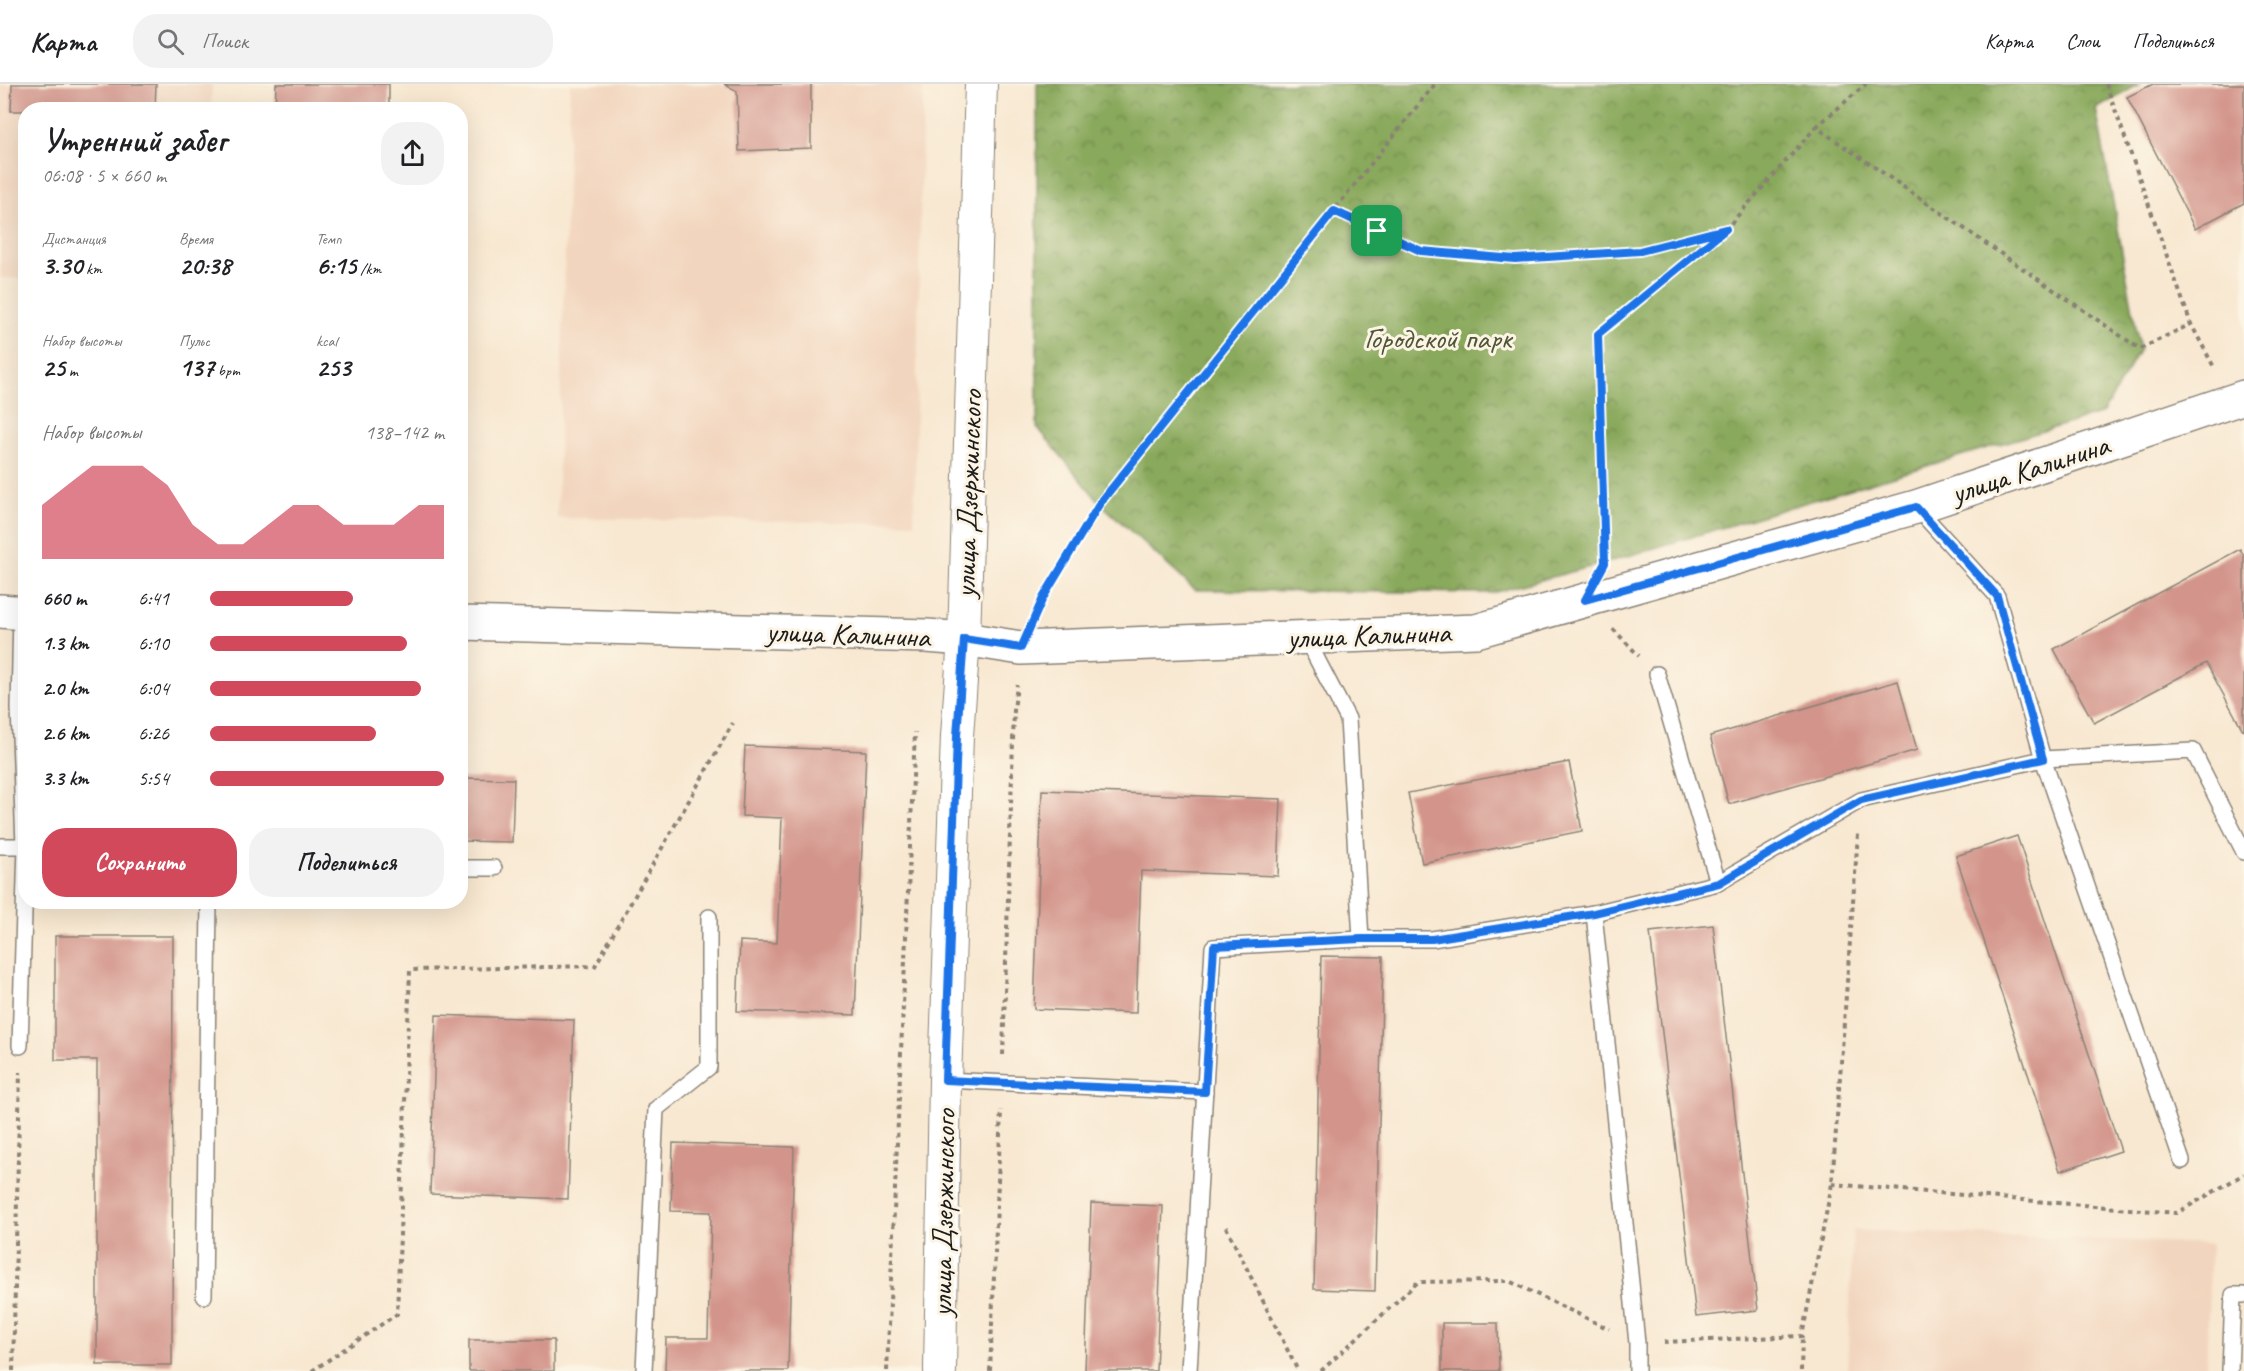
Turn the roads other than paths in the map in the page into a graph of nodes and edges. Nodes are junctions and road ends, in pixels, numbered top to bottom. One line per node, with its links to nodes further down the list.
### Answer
1 (981, 84): 7 (street, улица Дзержинского)
2 (2244, 397): 3 (street, улица Калинина)
3 (1916, 507): 6 (street, улица Калинина); 10 (lane)
4 (16, 612): 9 (lane)
5 (468, 623): 7 (street, улица Калинина)
6 (1306, 638): 7 (street, улица Калинина); 21 (lane)
7 (964, 639): 23 (street, улица Дзержинского)
8 (1657, 674): 16 (lane)
9 (18, 676)
10 (2043, 759): 13 (lane); 16 (lane); 25 (lane)
11 (0, 846): 12 (lane)
12 (18, 846)
13 (2244, 852)
14 (468, 868): 15 (lane)
15 (494, 868)
16 (1719, 883): 19 (lane)
17 (23, 909): 22 (lane)
18 (209, 909): 27 (lane)
19 (1594, 913): 21 (lane); 31 (lane)
20 (709, 917): 28 (lane)
21 (1361, 939): 24 (lane)
22 (20, 1046)
23 (945, 1080): 24 (lane); 29 (street, улица Дзержинского)
24 (1205, 1092): 30 (lane)
25 (2182, 1161)
26 (2244, 1295): 32 (lane)
27 (204, 1296)
28 (645, 1371)
29 (940, 1371)
30 (1189, 1371)
31 (1637, 1371)
32 (2230, 1371)

